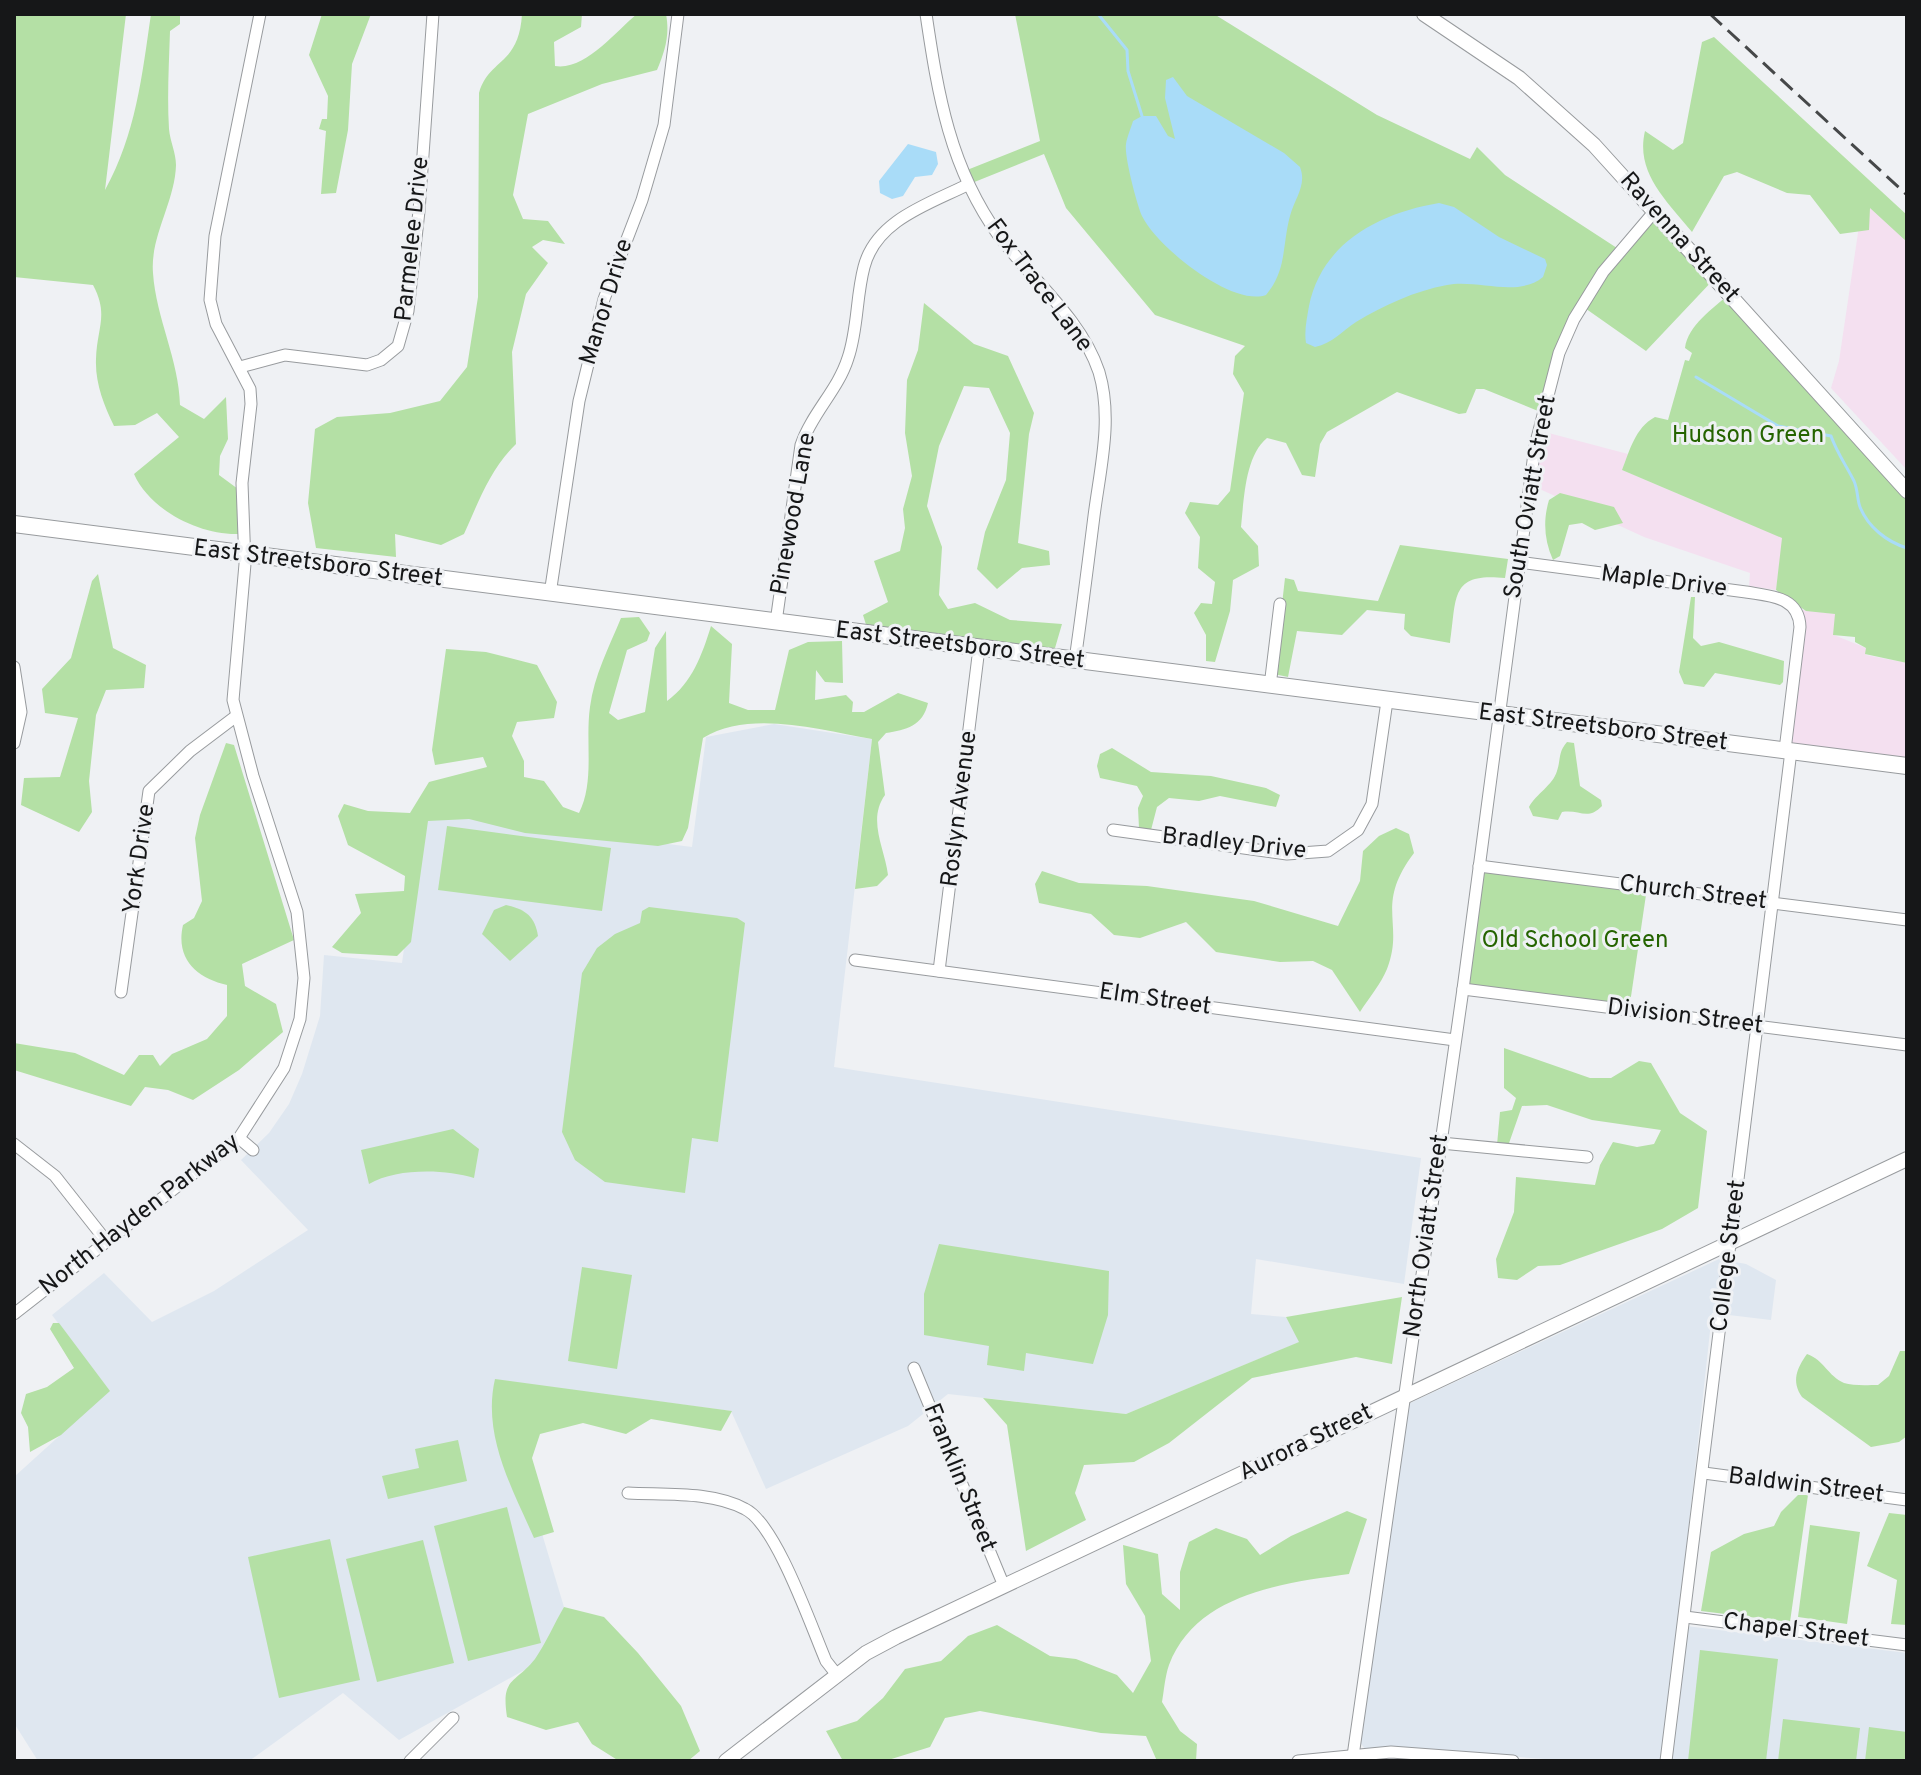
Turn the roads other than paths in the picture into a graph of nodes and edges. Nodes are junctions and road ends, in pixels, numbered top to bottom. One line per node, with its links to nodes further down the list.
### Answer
1 (260, 14): 8 (street, North Hayden Parkway)
2 (433, 14): 8 (street, Parmelee Drive)
3 (678, 14): 13 (street, Manor Drive)
4 (926, 14): 6 (street, Fox Trace Lane)
5 (1424, 14): 7 (street, Ravenna Street)
6 (967, 185): 16 (street, Pinewood Lane); 18 (street, Fox Trace Lane)
7 (1654, 212): 9 (street, Ravenna Street); 12 (street, South Oviatt Street)
8 (240, 367): 11 (street, North Hayden Parkway)
9 (1907, 491)
10 (14, 524): 11 (main road, East Streetsboro Street)
11 (244, 554): 13 (main road, East Streetsboro Street); 23 (street, North Hayden Parkway)
12 (1518, 562): 15 (street, Maple Drive); 22 (street, South Oviatt Street)
13 (550, 594): 16 (main road, East Streetsboro Street)
14 (1280, 604): 20 (street)
15 (1800, 618): 25 (street, College Street)
16 (776, 622): 17 (main road, East Streetsboro Street)
17 (979, 648): 18 (main road, East Streetsboro Street); 32 (street, Roslyn Avenue)
18 (1075, 660): 20 (main road, East Streetsboro Street)
19 (14, 667): 24 (street)
20 (1270, 686): 21 (main road, East Streetsboro Street)
21 (1387, 701): 22 (main road, East Streetsboro Street); 27 (street, Bradley Drive)
22 (1499, 715): 25 (main road, East Streetsboro Street); 28 (street, North Oviatt Street)
23 (235, 717): 34 (street, York Drive); 38 (street, North Hayden Parkway)
24 (14, 743)
25 (1788, 751): 26 (main road, East Streetsboro Street); 29 (street, College Street)
26 (1907, 766)
27 (1113, 830)
28 (1479, 866): 29 (street, Church Street); 33 (street, North Oviatt Street)
29 (1773, 903): 30 (street, Church Street); 35 (street, College Street)
30 (1907, 920)
31 (855, 960): 32 (street, Elm Street)
32 (939, 971): 36 (street, Elm Street)
33 (1463, 989): 35 (street, Division Street); 36 (street, North Oviatt Street)
34 (121, 992)
35 (1757, 1026): 37 (street, Division Street); 44 (street, College Street)
36 (1455, 1040): 39 (street, North Oviatt Street)
37 (1907, 1045)
38 (239, 1138): 41 (street); 45 (street, North Hayden Parkway)
39 (1441, 1143): 42 (street); 48 (street, North Oviatt Street)
40 (14, 1144): 45 (street)
41 (253, 1150)
42 (1587, 1157)
43 (1907, 1159): 44 (street, Aurora Street)
44 (1731, 1240): 48 (street, Aurora Street); 49 (street, College Street)
45 (107, 1242): 46 (street, North Hayden Parkway)
46 (14, 1314)
47 (914, 1368): 52 (street, Franklin Street)
48 (1404, 1396): 52 (street, Aurora Street); 57 (street, North Oviatt Street)
49 (1704, 1473): 51 (street, Baldwin Street); 53 (street, College Street)
50 (628, 1493): 55 (street)
51 (1907, 1500)
52 (1004, 1586): 55 (street, Aurora Street)
53 (1685, 1617): 54 (street, Chapel Street); 62 (street, College Street)
54 (1907, 1645)
55 (837, 1675): 59 (street, Aurora Street)
56 (453, 1718): 58 (street)
57 (1353, 1756): 60 (street); 61 (street)
58 (410, 1761)
59 (726, 1761)
60 (1298, 1761)
61 (1513, 1761)
62 (1666, 1761)

